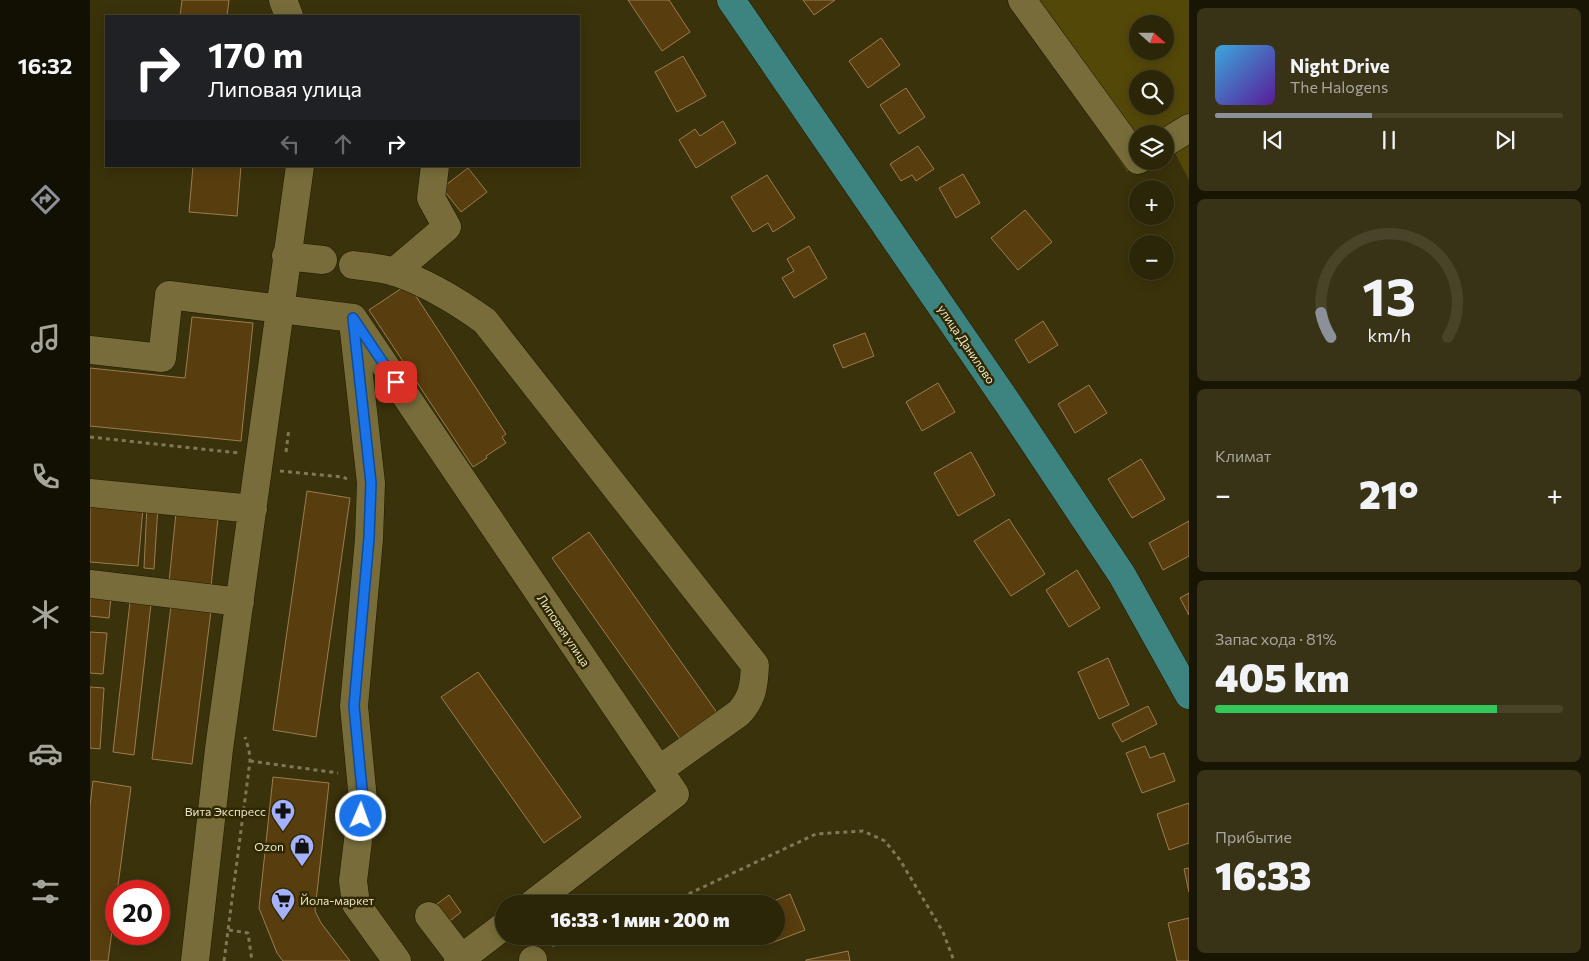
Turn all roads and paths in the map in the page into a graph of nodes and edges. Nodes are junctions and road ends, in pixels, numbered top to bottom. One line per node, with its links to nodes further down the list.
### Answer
1 (283, 0): 4 (street)
2 (731, 0): 25 (main road, улица Данилово)
3 (1022, 0): 7 (street)
4 (289, 15)
5 (1189, 128): 6 (street)
6 (1174, 137)
7 (1129, 148)
8 (300, 167): 10 (street)
9 (435, 167): 13 (street)
10 (286, 256): 11 (street); 14 (street)
11 (323, 260)
12 (353, 264): 13 (street)
13 (394, 272): 28 (street)
14 (280, 309): 15 (street); 16 (street); 19 (street)
15 (353, 318): 28 (street, Липовая улица); 39 (street)
16 (90, 350)
17 (290, 427): 19 (path)
18 (90, 437): 19 (path)
19 (276, 457): 20 (path); 22 (street)
20 (278, 480)
21 (90, 494): 22 (street)
22 (253, 509): 24 (street)
23 (90, 584): 24 (street)
24 (240, 602): 36 (street)
25 (1189, 695)
26 (243, 729): 27 (path)
27 (250, 761): 29 (path); 33 (path)
28 (659, 770): 30 (street, Липовая улица)
29 (339, 773)
30 (544, 895)
31 (686, 895): 40 (path)
32 (429, 916): 35 (street)
33 (229, 930): 37 (path); 38 (path)
34 (495, 933): 35 (street)
35 (460, 960)
36 (195, 961)
37 (224, 961)
38 (252, 961)
39 (397, 961)
40 (954, 961)

